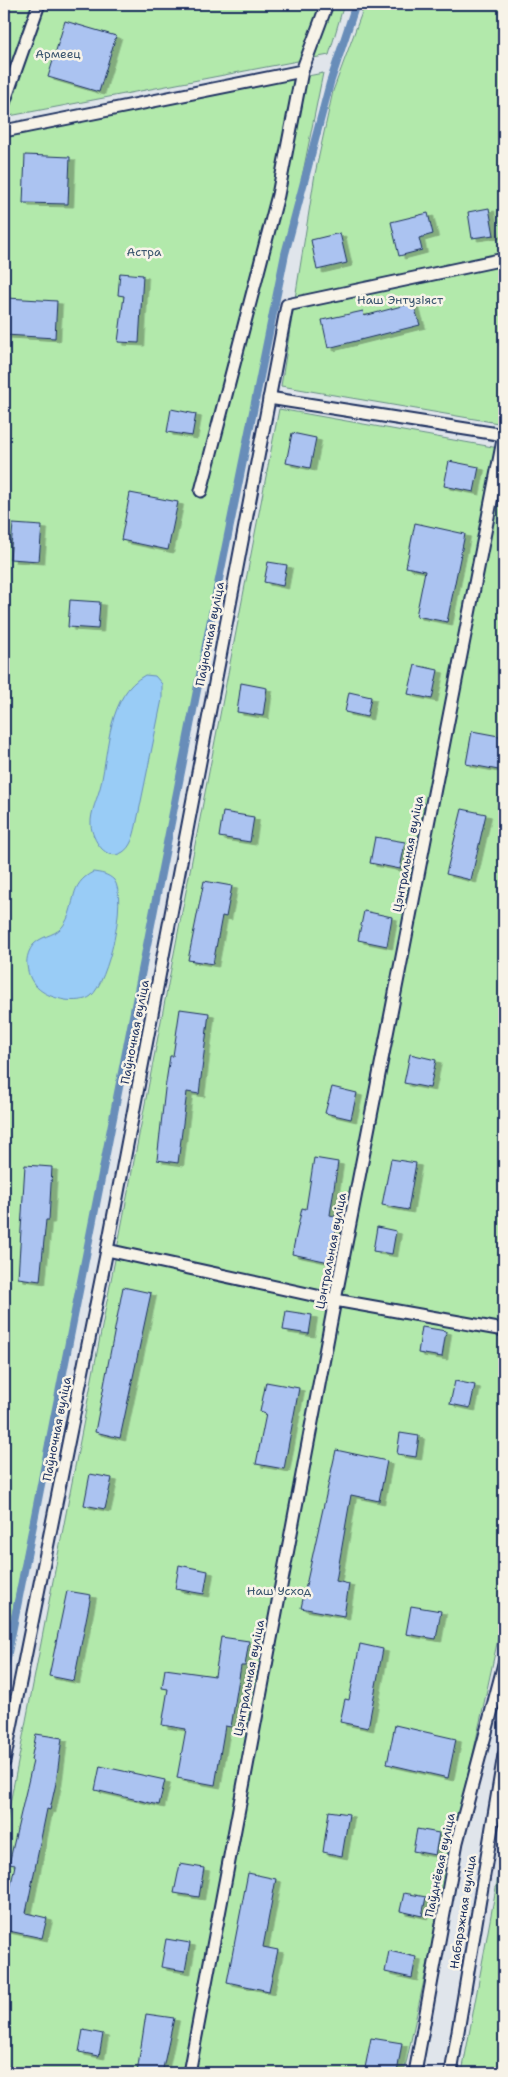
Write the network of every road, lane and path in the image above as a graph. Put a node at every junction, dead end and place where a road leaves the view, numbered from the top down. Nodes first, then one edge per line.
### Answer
1 (39, 4) edge
2 (327, 4) edge
3 (302, 71) junction
4 (4, 103) edge
5 (4, 131) edge
6 (504, 259) edge
7 (269, 398) junction
8 (504, 435) edge
9 (201, 491) dead end
10 (107, 1250) junction
11 (335, 1300) junction
12 (504, 1330) edge
13 (504, 1664) edge
14 (504, 1755) edge
15 (4, 1762) edge
16 (502, 1773) edge
17 (189, 2073) edge
18 (415, 2073) edge
19 (451, 2073) edge

1 - 4 lane
2 - 3 lane
3 - 5 lane
3 - 9 lane
6 - 7 lane, Паўночная вуліца
7 - 8 lane
7 - 10 lane, Паўночная вуліца
8 - 11 lane, Цэнтральная вуліца
10 - 11 lane
10 - 15 lane, Паўночная вуліца
11 - 12 lane
11 - 17 lane, Цэнтральная вуліца
13 - 18 lane, Паўднёвая вуліца
14 - 16 lane, Набярэжная вуліца
16 - 19 lane, Набярэжная вуліца

